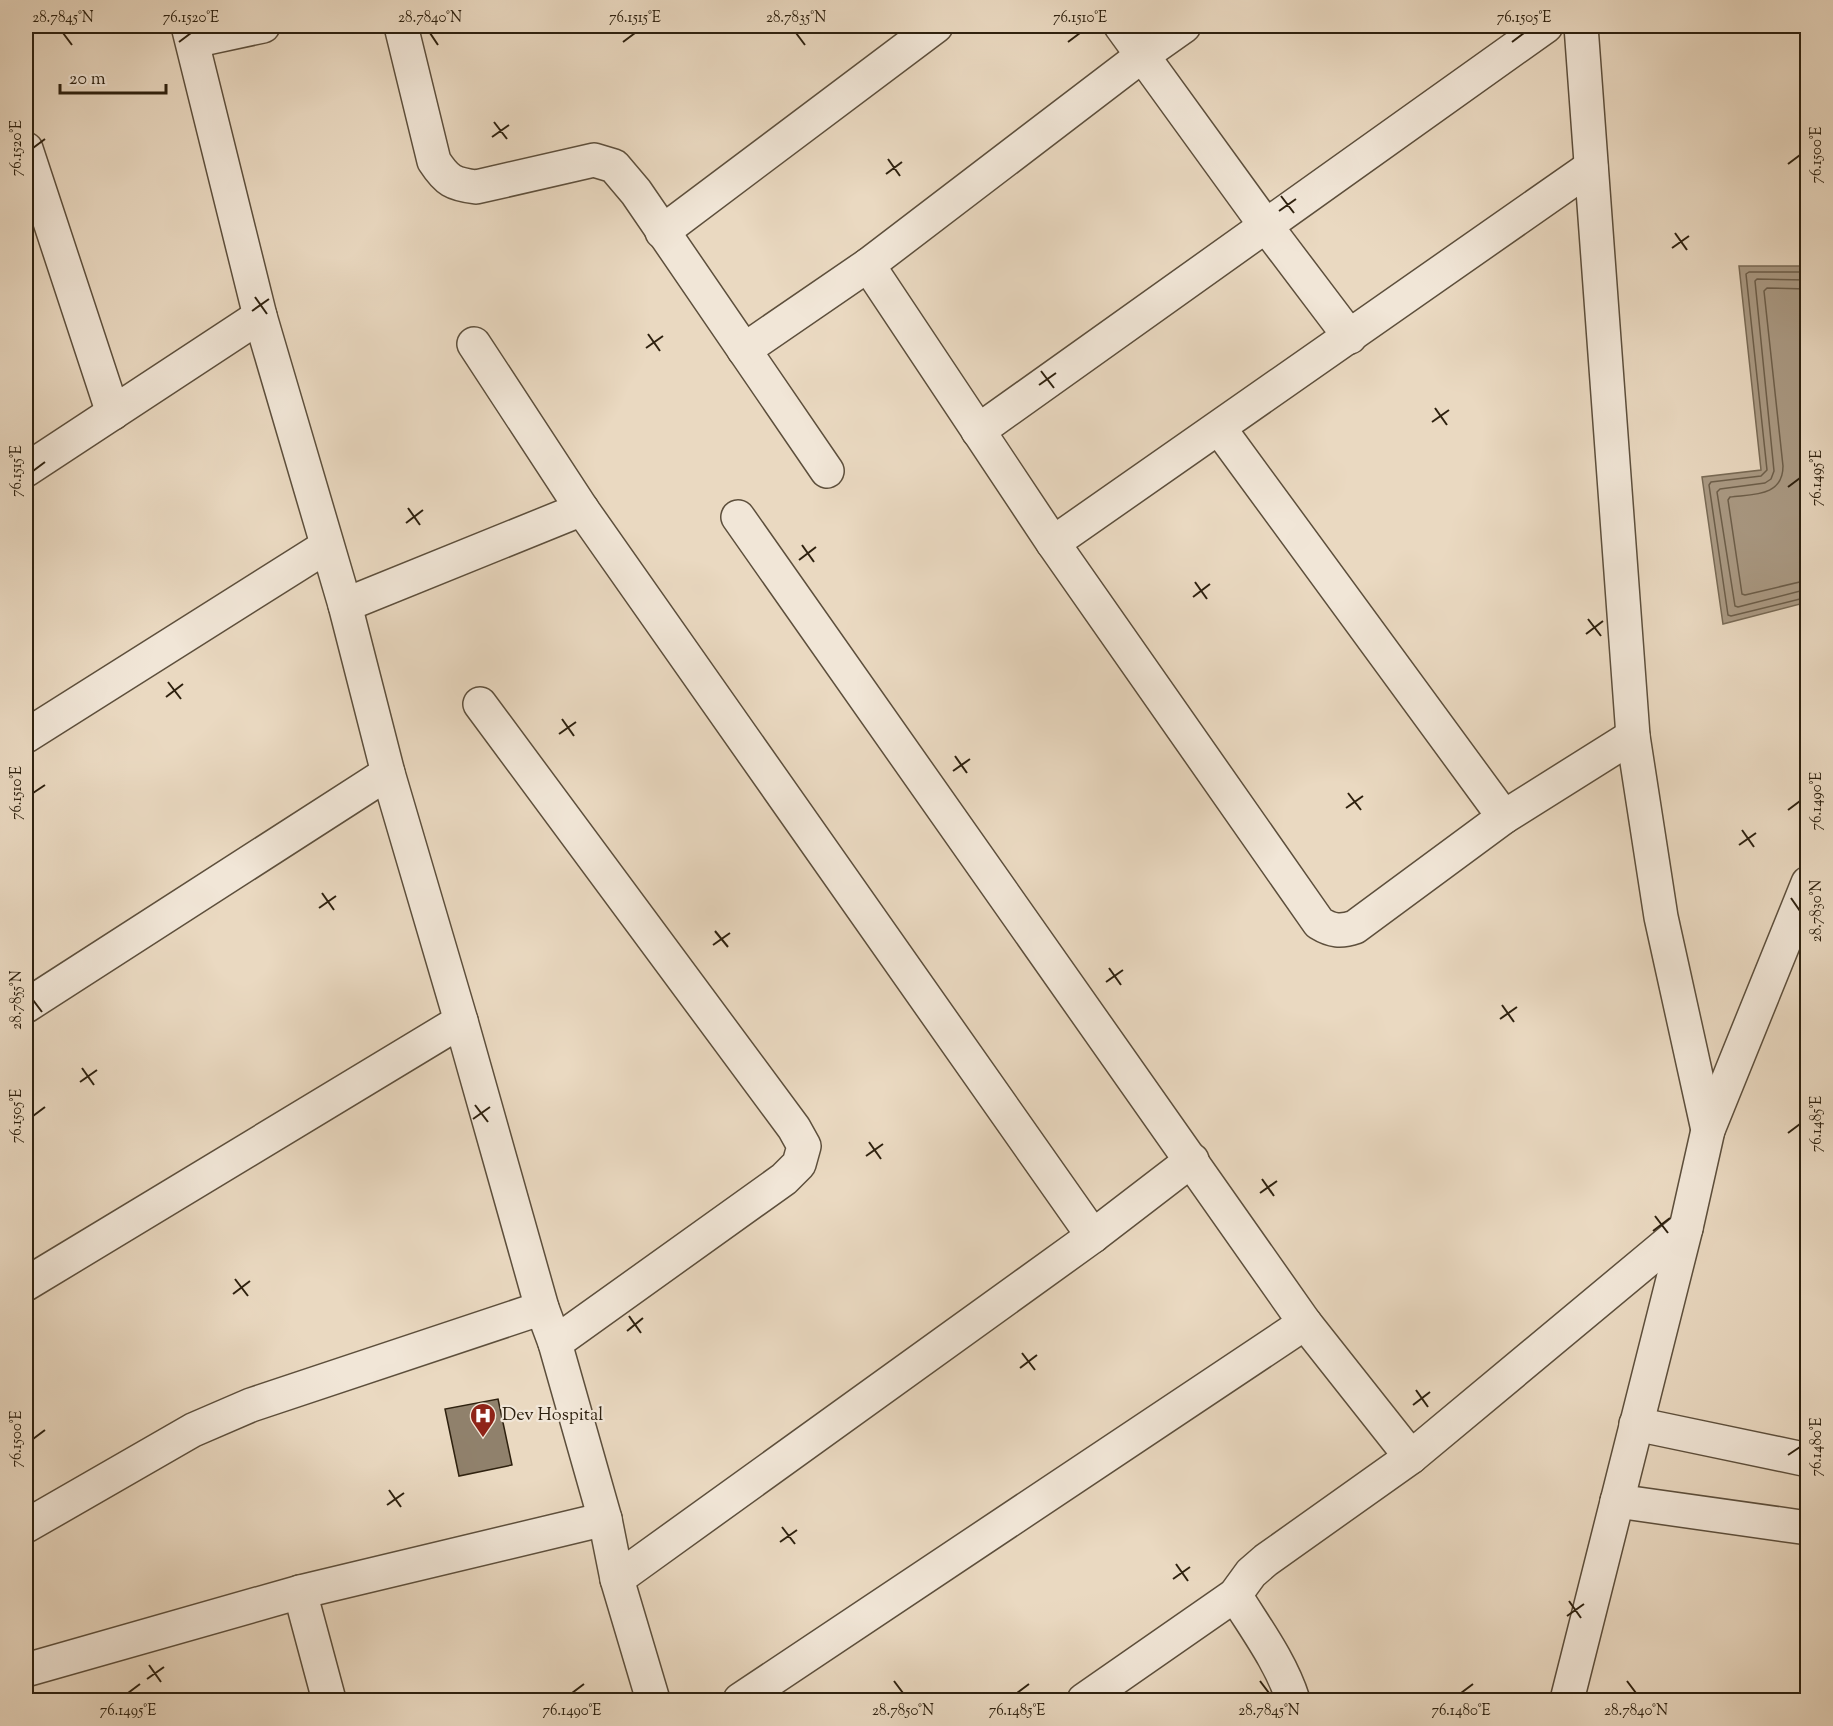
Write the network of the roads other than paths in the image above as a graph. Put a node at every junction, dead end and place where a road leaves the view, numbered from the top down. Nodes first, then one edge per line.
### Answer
1 (263, 26) edge
2 (401, 26) edge
3 (936, 26) edge
4 (1121, 26) edge
5 (1184, 26) edge
6 (1546, 26) edge
7 (1581, 26) edge
8 (190, 33) edge
9 (1143, 55) junction
10 (26, 149) edge
11 (1591, 167) junction
12 (1266, 226) junction
13 (662, 231) junction
14 (868, 266) junction
15 (260, 316) junction
16 (1350, 337) junction
17 (474, 344) dead end
18 (744, 350) junction
19 (113, 413) junction
20 (1219, 428) junction
21 (978, 431) junction
22 (26, 470) edge
23 (827, 471) dead end
24 (582, 508) junction
25 (738, 517) dead end
26 (1053, 543) junction
27 (327, 546) junction
28 (345, 605) junction
29 (480, 704) dead end
30 (26, 736) edge
31 (1633, 736) junction
32 (388, 773) junction
33 (1504, 817) junction
34 (1808, 883) edge
35 (26, 1006) edge
36 (461, 1021) junction
37 (1708, 1130) junction
38 (1192, 1160) junction
39 (1686, 1228) junction
40 (1093, 1236) junction
41 (26, 1284) edge
42 (542, 1308) junction
43 (1305, 1323) junction
44 (555, 1343) junction
45 (1636, 1424) junction
46 (1411, 1457) junction
47 (1808, 1460) edge
48 (1617, 1501) junction
49 (605, 1519) junction
50 (26, 1526) edge
51 (1808, 1528) edge
52 (617, 1579) junction
53 (300, 1592) junction
54 (1235, 1595) junction
55 (26, 1670) edge
56 (329, 1701) edge
57 (653, 1701) edge
58 (740, 1701) edge
59 (1084, 1701) edge
60 (1293, 1701) edge
61 (1567, 1701) edge

1 - 8 street
2 - 13 street
3 - 13 street
4 - 9 street
5 - 9 street
6 - 12 street
7 - 11 street
8 - 15 street
9 - 12 street
9 - 14 street
10 - 19 street
11 - 16 street
11 - 31 street
12 - 16 street
12 - 21 street
13 - 18 street
14 - 18 street
14 - 21 street
15 - 19 street
15 - 27 street
16 - 20 street
17 - 24 street
18 - 23 street
19 - 22 street
20 - 26 street
20 - 33 street
21 - 26 street
24 - 28 street
24 - 40 street
25 - 38 street
26 - 33 street
27 - 28 street
27 - 30 street
28 - 32 street
29 - 44 street
31 - 33 street
31 - 37 street
32 - 35 street
32 - 36 street
34 - 37 street
36 - 41 street
36 - 42 street
37 - 39 street
38 - 40 street
38 - 43 street
39 - 45 street
39 - 46 street
40 - 52 street
42 - 44 street
42 - 50 street
43 - 46 street
43 - 58 street
44 - 49 street
45 - 47 street
45 - 48 street
46 - 54 street
48 - 51 street
48 - 61 street
49 - 52 street
49 - 53 street
52 - 57 street
53 - 55 street
53 - 56 street
54 - 59 street
54 - 60 street

